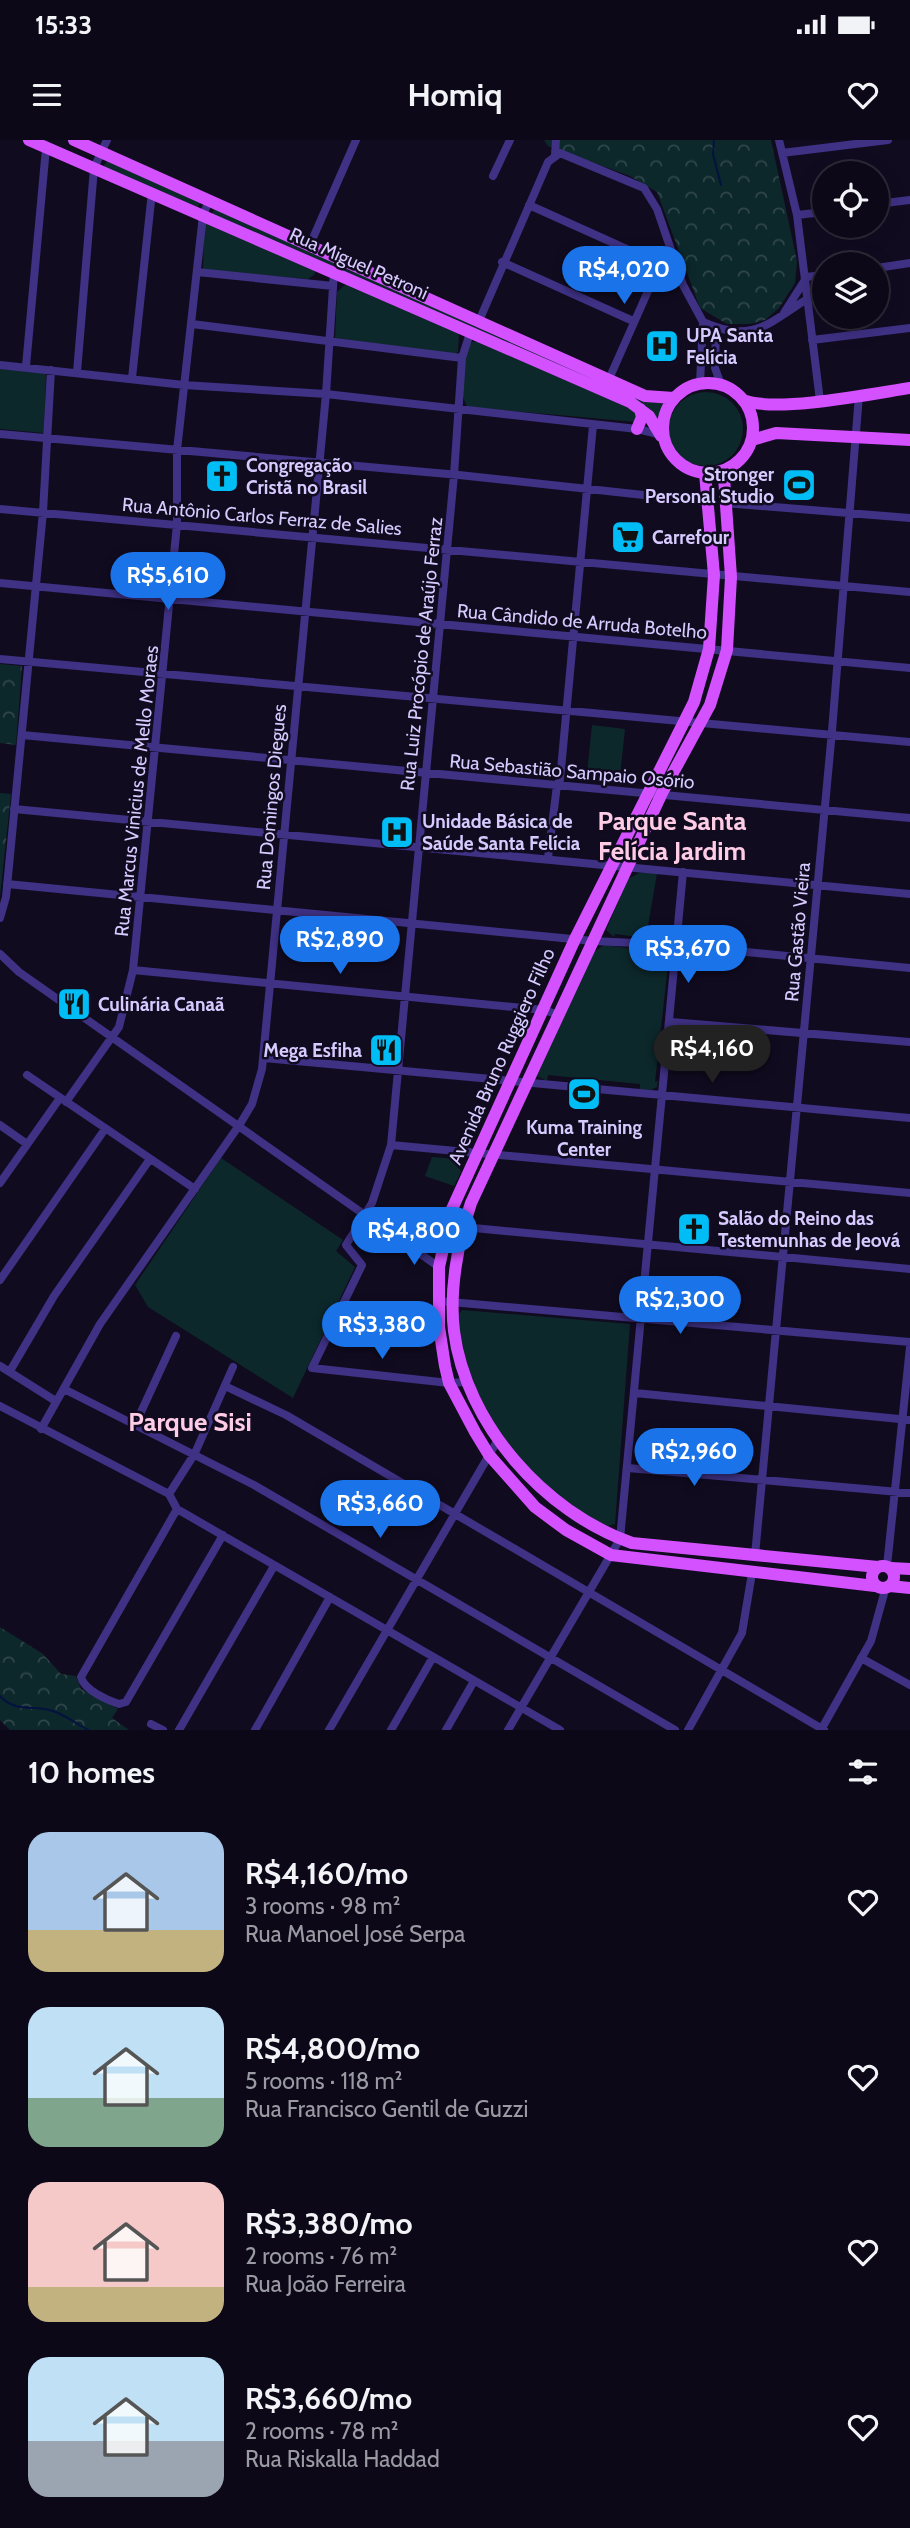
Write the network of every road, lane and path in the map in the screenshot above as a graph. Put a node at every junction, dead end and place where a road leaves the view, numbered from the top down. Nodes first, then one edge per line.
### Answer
1 (29, 140) edge
2 (74, 140) edge
3 (356, 140) edge
4 (510, 140) edge
5 (555, 140) edge
6 (779, 140) edge
7 (888, 140) edge
8 (104, 146) edge
9 (46, 148) junction
10 (782, 153) junction
11 (555, 155) junction
12 (94, 168) junction
13 (493, 176) dead end
14 (152, 192) junction
15 (910, 200) edge
16 (209, 201) junction
17 (889, 203) edge
18 (529, 205) junction
19 (812, 213) edge
20 (203, 215) junction
21 (797, 215) junction
22 (309, 247) junction
23 (670, 250) junction
24 (502, 262) junction
25 (910, 263) edge
26 (660, 264) junction
27 (889, 266) edge
28 (197, 272) junction
29 (334, 272) junction
30 (812, 278) edge
31 (805, 279) junction
32 (333, 286) junction
33 (807, 299) junction
34 (785, 314) junction
35 (479, 321) junction
36 (633, 321) junction
37 (810, 322) junction
38 (703, 323) junction
39 (192, 324) junction
40 (716, 328) junction
41 (910, 328) edge
42 (470, 333) junction
43 (812, 340) junction
44 (330, 341) junction
45 (461, 358) junction
46 (0, 365) edge
47 (26, 366) junction
48 (51, 370) junction
49 (77, 372) junction
50 (132, 379) junction
51 (609, 380) junction
52 (700, 383) junction
53 (184, 385) junction
54 (721, 385) junction
55 (910, 388) edge
56 (326, 394) junction
57 (859, 395) junction
58 (674, 398) junction
59 (746, 401) junction
60 (820, 401) junction
61 (640, 409) junction
62 (459, 410) junction
63 (593, 425) junction
64 (637, 429) junction
65 (0, 434) edge
66 (661, 436) junction
67 (48, 438) junction
68 (856, 438) junction
69 (752, 440) junction
70 (910, 440) edge
71 (177, 450) junction
72 (319, 463) junction
73 (732, 466) junction
74 (705, 473) junction
75 (454, 475) junction
76 (588, 488) junction
77 (708, 502) junction
78 (724, 503) junction
79 (0, 509) edge
80 (43, 512) junction
81 (850, 514) junction
82 (910, 518) edge
83 (177, 524) junction
84 (311, 538) junction
85 (446, 549) junction
86 (581, 562) junction
87 (714, 575) junction
88 (731, 577) junction
89 (0, 583) edge
90 (34, 586) junction
91 (844, 588) junction
92 (910, 592) edge
93 (171, 597) junction
94 (304, 611) junction
95 (439, 623) junction
96 (574, 636) junction
97 (709, 649) junction
98 (727, 650) junction
99 (0, 659) edge
100 (27, 661) junction
101 (838, 661) junction
102 (910, 668) edge
103 (163, 674) junction
104 (297, 686) junction
105 (432, 699) junction
106 (567, 711) junction
107 (700, 722) junction
108 (683, 723) junction
109 (22, 735) junction
110 (832, 736) junction
111 (910, 742) edge
112 (155, 748) junction
113 (290, 761) junction
114 (424, 774) junction
115 (557, 785) junction
116 (647, 793) junction
117 (662, 793) junction
118 (14, 809) junction
119 (823, 810) junction
120 (910, 818) edge
121 (150, 822) junction
122 (285, 836) junction
123 (418, 848) junction
124 (548, 858) junction
125 (613, 864) junction
126 (630, 867) junction
127 (683, 872) junction
128 (7, 884) junction
129 (817, 885) junction
130 (910, 894) edge
131 (142, 897) junction
132 (275, 909) junction
133 (0, 918) edge
134 (411, 922) junction
135 (575, 939) junction
136 (593, 941) junction
137 (676, 945) junction
138 (0, 954) edge
139 (811, 958) junction
140 (910, 968) edge
141 (133, 970) junction
142 (268, 985) junction
143 (405, 995) junction
144 (544, 1010) junction
145 (559, 1015) junction
146 (671, 1022) junction
147 (805, 1032) junction
148 (112, 1038) junction
149 (910, 1042) edge
150 (264, 1058) junction
151 (397, 1071) junction
152 (27, 1075) dead end
153 (512, 1081) junction
154 (527, 1083) junction
155 (663, 1095) junction
156 (63, 1100) junction
157 (797, 1108) junction
158 (910, 1118) edge
159 (240, 1124) junction
160 (0, 1125) edge
161 (105, 1129) junction
162 (27, 1144) junction
163 (391, 1144) junction
164 (485, 1155) junction
165 (150, 1159) junction
166 (655, 1170) junction
167 (790, 1181) junction
168 (0, 1183) edge
169 (195, 1189) junction
170 (910, 1193) edge
171 (364, 1214) junction
172 (463, 1227) junction
173 (648, 1244) junction
174 (784, 1256) junction
175 (439, 1266) junction
176 (910, 1269) edge
177 (0, 1280) edge
178 (439, 1301) junction
179 (453, 1302) junction
180 (640, 1318) junction
181 (777, 1330) junction
182 (176, 1336) dead end
183 (910, 1345) edge
184 (0, 1366) edge
185 (233, 1367) dead end
186 (10, 1371) junction
187 (466, 1382) junction
188 (449, 1383) junction
189 (225, 1386) junction
190 (65, 1389) junction
191 (635, 1393) junction
192 (54, 1399) junction
193 (770, 1405) junction
194 (0, 1406) edge
195 (906, 1419) edge
196 (135, 1425) junction
197 (41, 1429) junction
198 (499, 1438) junction
199 (195, 1453) junction
200 (489, 1455) junction
201 (628, 1468) junction
202 (763, 1479) junction
203 (897, 1492) junction
204 (910, 1493) edge
205 (169, 1494) junction
206 (177, 1509) junction
207 (455, 1514) junction
208 (223, 1535) junction
209 (620, 1539) junction
210 (611, 1555) junction
211 (755, 1555) junction
212 (274, 1566) junction
213 (885, 1567) junction
214 (910, 1569) edge
215 (752, 1573) junction
216 (418, 1578) junction
217 (882, 1587) junction
218 (910, 1588) edge
219 (589, 1593) junction
220 (330, 1597) junction
221 (388, 1629) junction
222 (433, 1657) junction
223 (552, 1657) junction
224 (861, 1658) junction
225 (721, 1672) junction
226 (474, 1681) junction
227 (910, 1685) edge
228 (521, 1707) junction
229 (151, 1724) dead end
230 (163, 1730) edge
231 (178, 1730) edge
232 (255, 1730) edge
233 (329, 1730) edge
234 (391, 1730) edge
235 (446, 1730) edge
236 (508, 1730) edge
237 (560, 1730) edge
238 (675, 1730) edge
239 (688, 1730) edge
240 (823, 1730) edge

1 - 9 main road, Rua Miguel Petroni
2 - 8 main road, Rua Miguel Petroni
3 - 22 street
4 - 13 street
5 - 11 street
6 - 10 street
7 - 10 street
8 - 12 street
8 - 16 main road, Rua Miguel Petroni
9 - 12 main road, Rua Miguel Petroni
9 - 47 street
10 - 21 street
11 - 18 street
11 - 23 street
12 - 14 main road, Rua Miguel Petroni
12 - 49 street
14 - 20 main road, Rua Miguel Petroni
14 - 50 street
15 - 17 street
16 - 20 street, Rua Marcus Vinicius de Mello Moraes
16 - 22 main road, Rua Miguel Petroni
18 - 24 street
18 - 26 street
19 - 21 street
20 - 28 street, Rua Marcus Vinicius de Mello Moraes
20 - 29 main road, Rua Miguel Petroni
21 - 31 street
22 - 35 main road, Rua Miguel Petroni
23 - 26 street
23 - 38 street
24 - 35 street
24 - 36 street
25 - 27 street
26 - 36 street
28 - 32 street
28 - 39 street, Rua Marcus Vinicius de Mello Moraes
29 - 32 street, Rua Domingos Diegues
29 - 42 main road, Rua Miguel Petroni
30 - 31 street
31 - 33 street
31 - 34 street
32 - 44 street, Rua Domingos Diegues
33 - 34 street
33 - 37 street
34 - 37 street
34 - 40 street
35 - 51 main road, Rua Miguel Petroni
36 - 51 street
37 - 43 street
38 - 40 street
38 - 52 street
39 - 44 street
39 - 53 street, Rua Marcus Vinicius de Mello Moraes
40 - 54 street
41 - 43 street
42 - 45 street, Rua Luiz Procópio de Araújo Ferraz
42 - 61 main road, Rua Miguel Petroni
43 - 60 street
44 - 45 street
44 - 56 street, Rua Domingos Diegues
45 - 62 street, Rua Luiz Procópio de Araújo Ferraz
46 - 47 street
47 - 48 street
48 - 49 street
48 - 67 street
49 - 50 street
50 - 53 street
51 - 58 main road, Rua Miguel Petroni
52 - 54 main road
52 - 58 main road
53 - 56 street
53 - 71 street, Rua Marcus Vinicius de Mello Moraes
54 - 59 main road
55 - 57 main road
56 - 62 street
56 - 72 street, Rua Domingos Diegues
57 - 60 main road
57 - 68 street, Rua Gastão Vieira
58 - 66 main road
59 - 60 main road
59 - 69 main road
61 - 64 main road
61 - 66 main road, Rua Miguel Petroni
62 - 63 street
62 - 75 street, Rua Luiz Procópio de Araújo Ferraz
63 - 64 street
63 - 76 street
64 - 66 street
65 - 67 street
66 - 74 main road
67 - 71 street
67 - 80 street
68 - 69 main road
68 - 70 main road
68 - 81 street, Rua Gastão Vieira
69 - 73 main road
71 - 72 street
71 - 83 street, Rua Marcus Vinicius de Mello Moraes
72 - 75 street
72 - 84 street, Rua Domingos Diegues
73 - 74 main road
73 - 78 main road, Avenida Bruno Ruggiero Filho
74 - 77 main road, Avenida Bruno Ruggiero Filho
75 - 76 street
75 - 85 street, Rua Luiz Procópio de Araújo Ferraz
76 - 77 street
76 - 86 street
77 - 87 main road, Avenida Bruno Ruggiero Filho
78 - 81 street
78 - 88 main road, Avenida Bruno Ruggiero Filho
79 - 80 street, Rua Antônio Carlos Ferraz de Salies
80 - 83 street, Rua Antônio Carlos Ferraz de Salies
80 - 90 street
81 - 82 street
81 - 91 street, Rua Gastão Vieira
83 - 84 street, Rua Antônio Carlos Ferraz de Salies
83 - 93 street, Rua Marcus Vinicius de Mello Moraes
84 - 85 street, Rua Antônio Carlos Ferraz de Salies
84 - 94 street, Rua Domingos Diegues
85 - 86 street, Rua Antônio Carlos Ferraz de Salies
85 - 95 street, Rua Luiz Procópio de Araújo Ferraz
86 - 87 street, Rua Antônio Carlos Ferraz de Salies
86 - 96 street
87 - 88 street, Rua Antônio Carlos Ferraz de Salies
87 - 97 main road, Avenida Bruno Ruggiero Filho
88 - 91 street, Rua Antônio Carlos Ferraz de Salies
88 - 98 main road, Avenida Bruno Ruggiero Filho
89 - 90 street, Rua Cândido de Arruda Botelho
90 - 93 street, Rua Cândido de Arruda Botelho
90 - 100 street
91 - 92 street, Rua Antônio Carlos Ferraz de Salies
91 - 101 street, Rua Gastão Vieira
93 - 94 street, Rua Cândido de Arruda Botelho
93 - 103 street, Rua Marcus Vinicius de Mello Moraes
94 - 95 street, Rua Cândido de Arruda Botelho
94 - 104 street, Rua Domingos Diegues
95 - 96 street, Rua Cândido de Arruda Botelho
95 - 105 street, Rua Luiz Procópio de Araújo Ferraz
96 - 97 street, Rua Cândido de Arruda Botelho
96 - 106 street
97 - 98 street, Rua Cândido de Arruda Botelho
97 - 108 main road, Avenida Bruno Ruggiero Filho
98 - 101 street, Rua Cândido de Arruda Botelho
98 - 107 main road, Avenida Bruno Ruggiero Filho
99 - 100 street
100 - 103 street
100 - 109 street
101 - 102 street, Rua Cândido de Arruda Botelho
101 - 110 street, Rua Gastão Vieira
103 - 104 street
103 - 112 street, Rua Marcus Vinicius de Mello Moraes
104 - 105 street
104 - 113 street, Rua Domingos Diegues
105 - 106 street
105 - 114 street, Rua Luiz Procópio de Araújo Ferraz
106 - 108 street
106 - 115 street
107 - 108 street
107 - 110 street
107 - 117 main road, Avenida Bruno Ruggiero Filho
108 - 116 main road, Avenida Bruno Ruggiero Filho
109 - 112 street, Rua Sebastião Sampaio Osório
109 - 118 street
110 - 111 street
110 - 119 street, Rua Gastão Vieira
112 - 113 street, Rua Sebastião Sampaio Osório
112 - 121 street, Rua Marcus Vinicius de Mello Moraes
113 - 114 street, Rua Sebastião Sampaio Osório
113 - 122 street, Rua Domingos Diegues
114 - 115 street, Rua Sebastião Sampaio Osório
114 - 123 street, Rua Luiz Procópio de Araújo Ferraz
115 - 116 street, Rua Sebastião Sampaio Osório
115 - 124 street
116 - 117 street, Rua Sebastião Sampaio Osório
116 - 125 main road, Avenida Bruno Ruggiero Filho
117 - 119 street, Rua Sebastião Sampaio Osório
117 - 126 main road, Avenida Bruno Ruggiero Filho
118 - 121 street
118 - 128 street
119 - 120 street, Rua Sebastião Sampaio Osório
119 - 129 street, Rua Gastão Vieira
121 - 122 street
121 - 131 street, Rua Marcus Vinicius de Mello Moraes
122 - 123 street
122 - 132 street, Rua Domingos Diegues
123 - 124 street
123 - 134 street, Rua Luiz Procópio de Araújo Ferraz
124 - 125 street
125 - 126 street
125 - 135 main road, Avenida Bruno Ruggiero Filho
126 - 127 street
126 - 136 main road, Avenida Bruno Ruggiero Filho
127 - 129 street
127 - 137 street
128 - 131 street
128 - 133 street
129 - 130 street
129 - 139 street, Rua Gastão Vieira
131 - 132 street
131 - 141 street, Rua Marcus Vinicius de Mello Moraes
132 - 134 street
132 - 142 street, Rua Domingos Diegues
134 - 135 street
134 - 143 street, Rua Luiz Procópio de Araújo Ferraz
135 - 136 street
135 - 144 main road, Avenida Bruno Ruggiero Filho
136 - 137 street
136 - 145 main road, Avenida Bruno Ruggiero Filho
137 - 139 street
137 - 146 street
138 - 148 street
139 - 140 street
139 - 147 street, Rua Gastão Vieira
141 - 142 street
141 - 148 street, Rua Marcus Vinicius de Mello Moraes
142 - 143 street
142 - 150 street, Rua Domingos Diegues
143 - 144 street
143 - 151 street, Rua Luiz Procópio de Araújo Ferraz
144 - 145 street
144 - 153 main road, Avenida Bruno Ruggiero Filho
145 - 154 main road, Avenida Bruno Ruggiero Filho
146 - 147 street
146 - 155 street
147 - 149 street
147 - 157 street, Rua Gastão Vieira
148 - 156 street, Rua Marcus Vinicius de Mello Moraes
148 - 159 street
150 - 151 street
150 - 159 street, Rua Domingos Diegues
151 - 153 street
151 - 163 street, Rua Luiz Procópio de Araújo Ferraz
152 - 156 street
153 - 154 street
153 - 164 main road, Avenida Bruno Ruggiero Filho
154 - 155 street
154 - 164 main road, Avenida Bruno Ruggiero Filho
155 - 157 street
155 - 166 street
156 - 161 street
156 - 162 street, Rua Marcus Vinicius de Mello Moraes
157 - 158 street
157 - 167 street, Rua Gastão Vieira
159 - 169 street, Rua Domingos Diegues
159 - 171 street
160 - 162 street
161 - 165 street
161 - 177 street
162 - 168 street, Rua Marcus Vinicius de Mello Moraes
163 - 164 street
163 - 171 street, Rua Luiz Procópio de Araújo Ferraz
164 - 166 street
164 - 172 main road, Avenida Bruno Ruggiero Filho
164 - 175 main road, Avenida Bruno Ruggiero Filho
165 - 169 street
165 - 186 street
166 - 167 street
166 - 173 street
167 - 170 street
167 - 174 street, Rua Gastão Vieira
169 - 190 street, Rua Domingos Diegues
171 - 175 street
171 - 188 street, Rua Luiz Procópio de Araújo Ferraz
172 - 173 street
172 - 179 main road, Avenida Bruno Ruggiero Filho
173 - 174 street
173 - 180 street
174 - 176 street
174 - 181 street, Rua Gastão Vieira
175 - 178 main road, Avenida Bruno Ruggiero Filho
178 - 179 street
178 - 188 main road, Avenida Bruno Ruggiero Filho
179 - 180 street
179 - 187 main road, Avenida Bruno Ruggiero Filho
180 - 181 street
180 - 191 street
181 - 183 street
181 - 193 street, Rua Gastão Vieira
182 - 196 street
183 - 195 street
184 - 186 street
185 - 189 street
186 - 192 street
187 - 188 street
187 - 198 main road, Avenida Bruno Ruggiero Filho
188 - 200 main road, Avenida Bruno Ruggiero Filho
189 - 199 street
189 - 207 street
190 - 192 street, Rua Domingos Diegues
190 - 196 street
191 - 193 street
191 - 201 street
192 - 197 street, Rua Domingos Diegues
193 - 195 street
193 - 202 street, Rua Gastão Vieira
194 - 197 street
195 - 203 street
196 - 199 street
197 - 205 street
198 - 200 street
198 - 209 main road, Avenida Bruno Ruggiero Filho
199 - 205 street
199 - 216 street
200 - 207 street
200 - 210 main road, Avenida Bruno Ruggiero Filho
201 - 202 street
201 - 209 street
202 - 203 street
202 - 211 street, Rua Gastão Vieira
203 - 204 street
203 - 213 street
205 - 206 street
206 - 208 street
206 - 208 street
207 - 216 street
207 - 219 street
208 - 212 street
209 - 210 street
209 - 211 main road, Avenida Bruno Ruggiero Filho
210 - 215 main road, Avenida Bruno Ruggiero Filho
210 - 219 street
211 - 213 main road, Avenida Bruno Ruggiero Filho
212 - 220 street
212 - 231 street
213 - 214 main road, Avenida Bruno Ruggiero Filho
213 - 217 main road
213 - 217 main road
215 - 217 main road, Avenida Bruno Ruggiero Filho
215 - 225 street
216 - 221 street
216 - 223 street
217 - 218 main road, Avenida Bruno Ruggiero Filho
217 - 224 street
219 - 223 street
219 - 225 street
220 - 221 street
220 - 232 street
221 - 222 street
221 - 233 street
222 - 226 street
222 - 234 street
223 - 228 street
223 - 238 street
224 - 227 street
224 - 240 street
225 - 239 street
225 - 240 street
226 - 228 street
226 - 235 street
228 - 236 street
228 - 237 street
229 - 230 street

